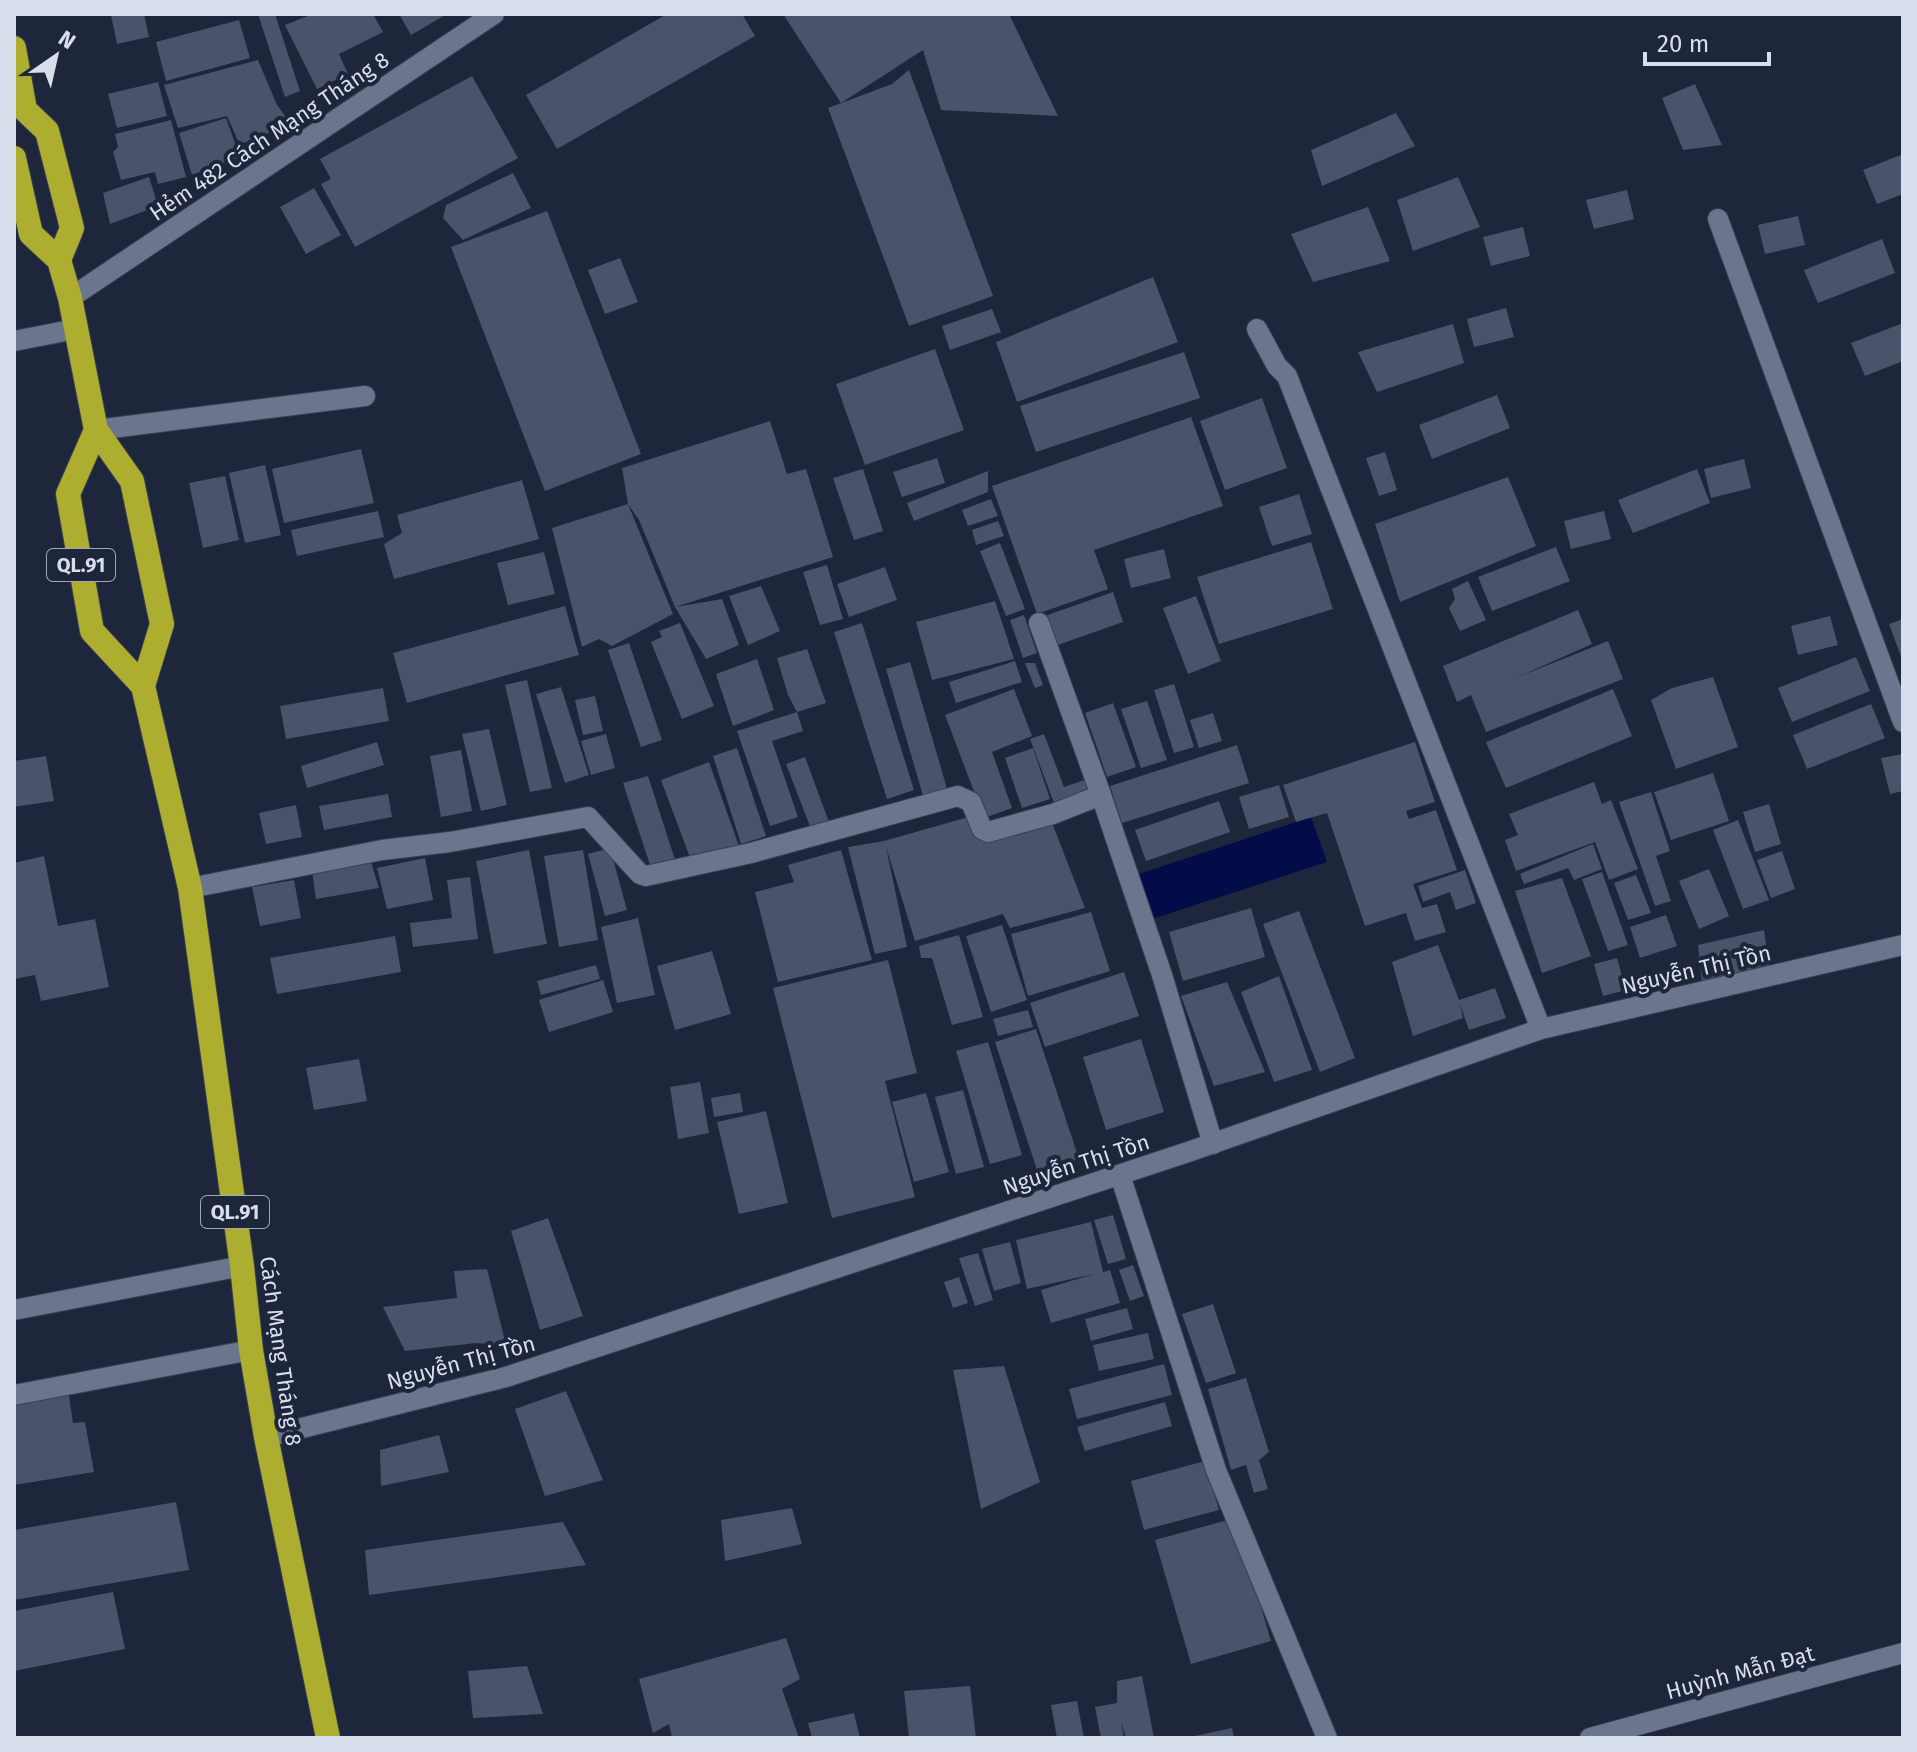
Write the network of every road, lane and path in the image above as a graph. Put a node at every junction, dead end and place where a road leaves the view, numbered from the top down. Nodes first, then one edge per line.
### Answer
1 (494, 14) edge
2 (14, 48) edge
3 (19, 119) edge
4 (14, 158) edge
5 (1718, 219) dead end
6 (59, 260) junction
7 (70, 298) junction
8 (76, 329) junction
9 (1257, 329) dead end
10 (14, 341) edge
11 (365, 396) dead end
12 (96, 430) junction
13 (1039, 623) dead end
14 (143, 686) junction
15 (1903, 722) edge
16 (1101, 795) junction
17 (190, 888) junction
18 (1903, 945) edge
19 (1541, 1029) junction
20 (1213, 1144) junction
21 (1120, 1175) junction
22 (242, 1266) junction
23 (14, 1310) edge
24 (251, 1350) junction
25 (14, 1395) edge
26 (266, 1437) junction
27 (1903, 1653) edge
28 (328, 1738) edge
29 (1327, 1738) edge
30 (1590, 1738) edge

1 - 7 street, Hẻm 482 Cách Mạng Tháng 8
2 - 3 highway
3 - 6 highway
4 - 6 highway, QL.91
5 - 15 street
6 - 7 highway, QL.91
7 - 8 highway, QL.91
8 - 10 street
8 - 12 highway, QL.91
9 - 19 street
11 - 12 street
12 - 14 highway, QL.91
12 - 14 highway, Cách Mạng Tháng 8 / QL.91
13 - 16 street
14 - 17 highway, Cách Mạng Tháng 8 / QL.91
16 - 17 street
16 - 20 street
17 - 22 highway, Cách Mạng Tháng 8 / QL.91
18 - 19 street, Nguyễn Thị Tồn
19 - 20 street, Nguyễn Thị Tồn
20 - 21 street, Nguyễn Thị Tồn
21 - 26 street, Nguyễn Thị Tồn
21 - 29 street
22 - 23 street
22 - 24 highway, Cách Mạng Tháng 8 / QL.91
24 - 25 street
24 - 26 highway, Cách Mạng Tháng 8 / QL.91
26 - 28 highway, Cách Mạng Tháng 8 / QL.91
27 - 30 street, Huỳnh Mẫn Đạt

